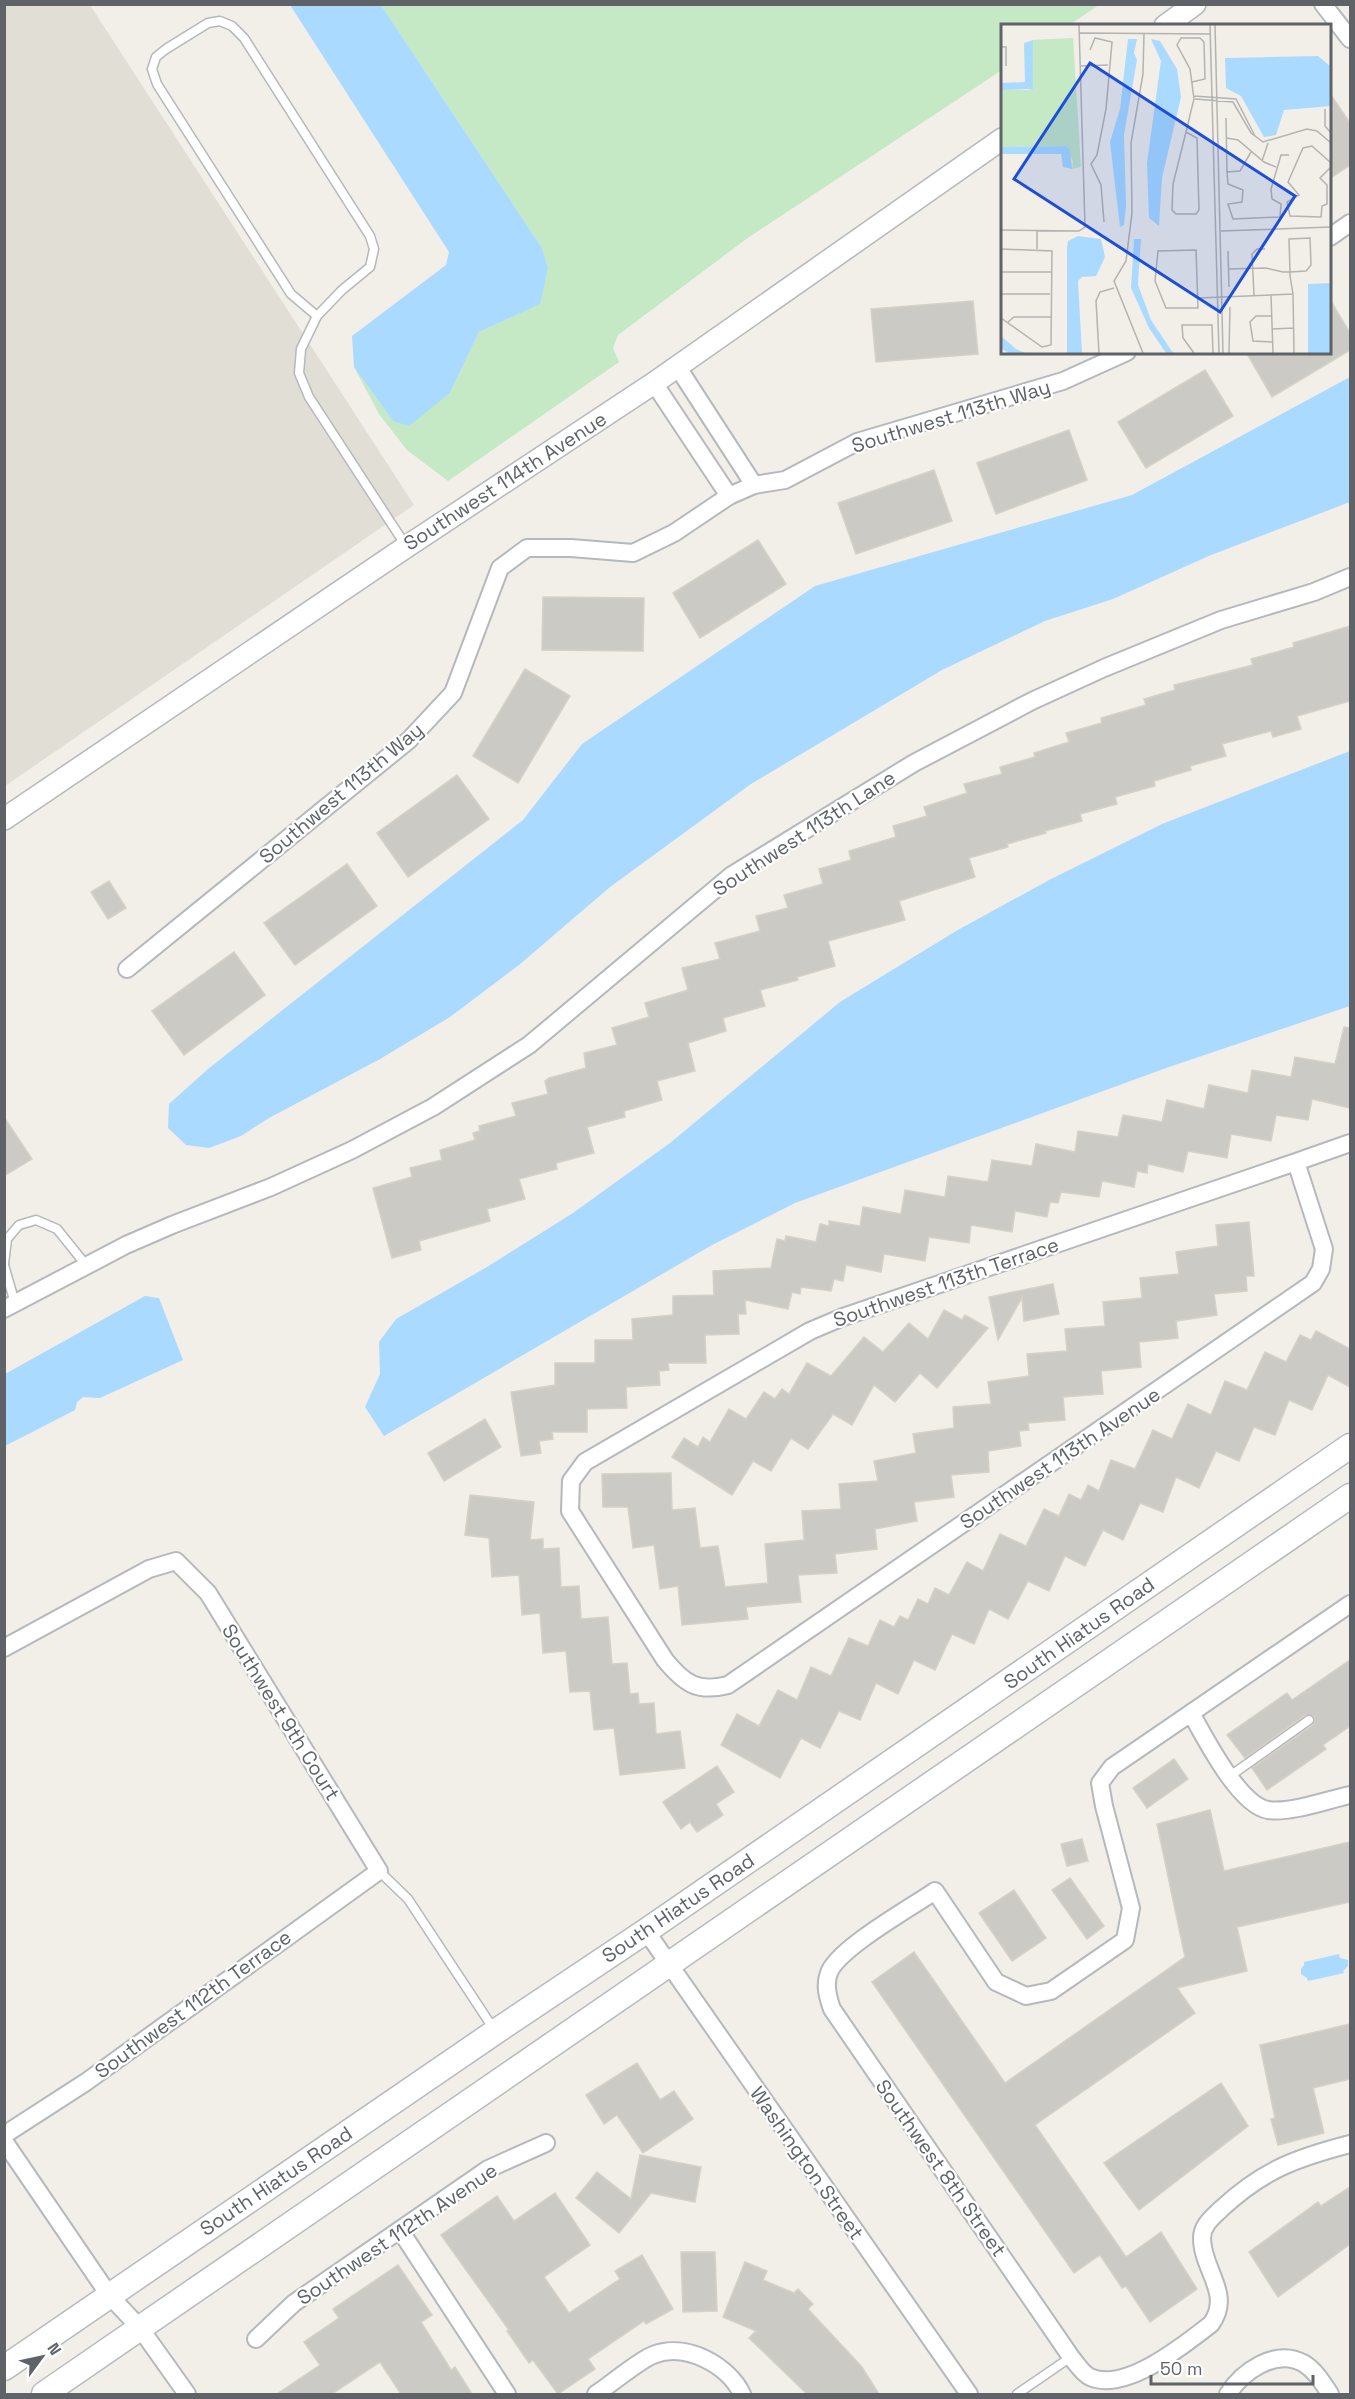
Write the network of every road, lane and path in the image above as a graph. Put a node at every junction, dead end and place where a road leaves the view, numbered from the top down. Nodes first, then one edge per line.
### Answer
1 (1195, 4) edge
2 (1323, 4) edge
3 (1168, 24) edge
4 (1350, 39) edge
5 (1001, 140) edge
6 (1350, 223) edge
7 (1331, 236) edge
8 (317, 316) junction
9 (1123, 354) edge
10 (678, 366) junction
11 (654, 383) junction
12 (754, 485) junction
13 (729, 496) junction
14 (406, 547) junction
15 (1350, 577) edge
16 (4, 819) edge
17 (127, 969) dead end
18 (1350, 1143) edge
19 (1296, 1162) junction
20 (4, 1265) edge
21 (86, 1265) junction
22 (10, 1306) edge
23 (1350, 1446) edge
24 (1350, 1496) edge
25 (1350, 1604) edge
26 (4, 1648) edge
27 (694, 1686) joint
28 (1191, 1713) junction
29 (1310, 1720) dead end
30 (1230, 1776) junction
31 (1350, 1795) edge
32 (379, 1870) junction
33 (646, 1931) junction
34 (668, 1964) junction
35 (495, 2032) junction
36 (4, 2135) edge
37 (4, 2141) edge
38 (546, 2143) dead end
39 (1350, 2144) edge
40 (400, 2229) junction
41 (109, 2295) junction
42 (140, 2328) junction
43 (256, 2339) dead end
44 (1071, 2357) junction
45 (4, 2368) edge
46 (44, 2394) edge
47 (187, 2394) edge
48 (507, 2394) edge
49 (596, 2394) edge
50 (742, 2394) edge
51 (969, 2394) edge
52 (1017, 2394) edge
53 (1228, 2394) edge
54 (1330, 2394) edge

1 - 3 street
2 - 4 street
5 - 10 street, Southwest 114th Avenue
6 - 7 street
8 - 8 lane
8 - 14 lane
9 - 12 street, Southwest 113th Way
10 - 11 street, Southwest 114th Avenue
10 - 12 street
11 - 13 street
11 - 14 street, Southwest 114th Avenue
12 - 13 street, Southwest 113th Way
13 - 17 street, Southwest 113th Way
14 - 16 street, Southwest 114th Avenue
15 - 21 street, Southwest 113th Lane
18 - 19 street, Southwest 113th Terrace
19 - 27 street, Southwest 113th Avenue
19 - 27 street, Southwest 113th Terrace
20 - 21 lane
20 - 22 lane
21 - 22 street
23 - 33 main road, South Hiatus Road
24 - 34 main road, South Hiatus Road
25 - 28 street
26 - 32 street, Southwest 9th Court
28 - 30 street
28 - 44 street, Southwest 8th Street
29 - 30 lane
30 - 31 street
32 - 35 lane
32 - 36 street, Southwest 112th Terrace
33 - 34 street, Washington Street
33 - 35 main road, South Hiatus Road
34 - 42 main road, South Hiatus Road
34 - 51 street, Washington Street
35 - 41 main road, South Hiatus Road
37 - 41 street
38 - 40 street, Southwest 112th Avenue
39 - 44 street, Southwest 8th Street
40 - 43 street, Southwest 112th Avenue
40 - 48 street
41 - 42 street
41 - 45 main road, South Hiatus Road
42 - 46 main road, South Hiatus Road
42 - 47 street
44 - 52 lane
49 - 50 street
53 - 54 street

